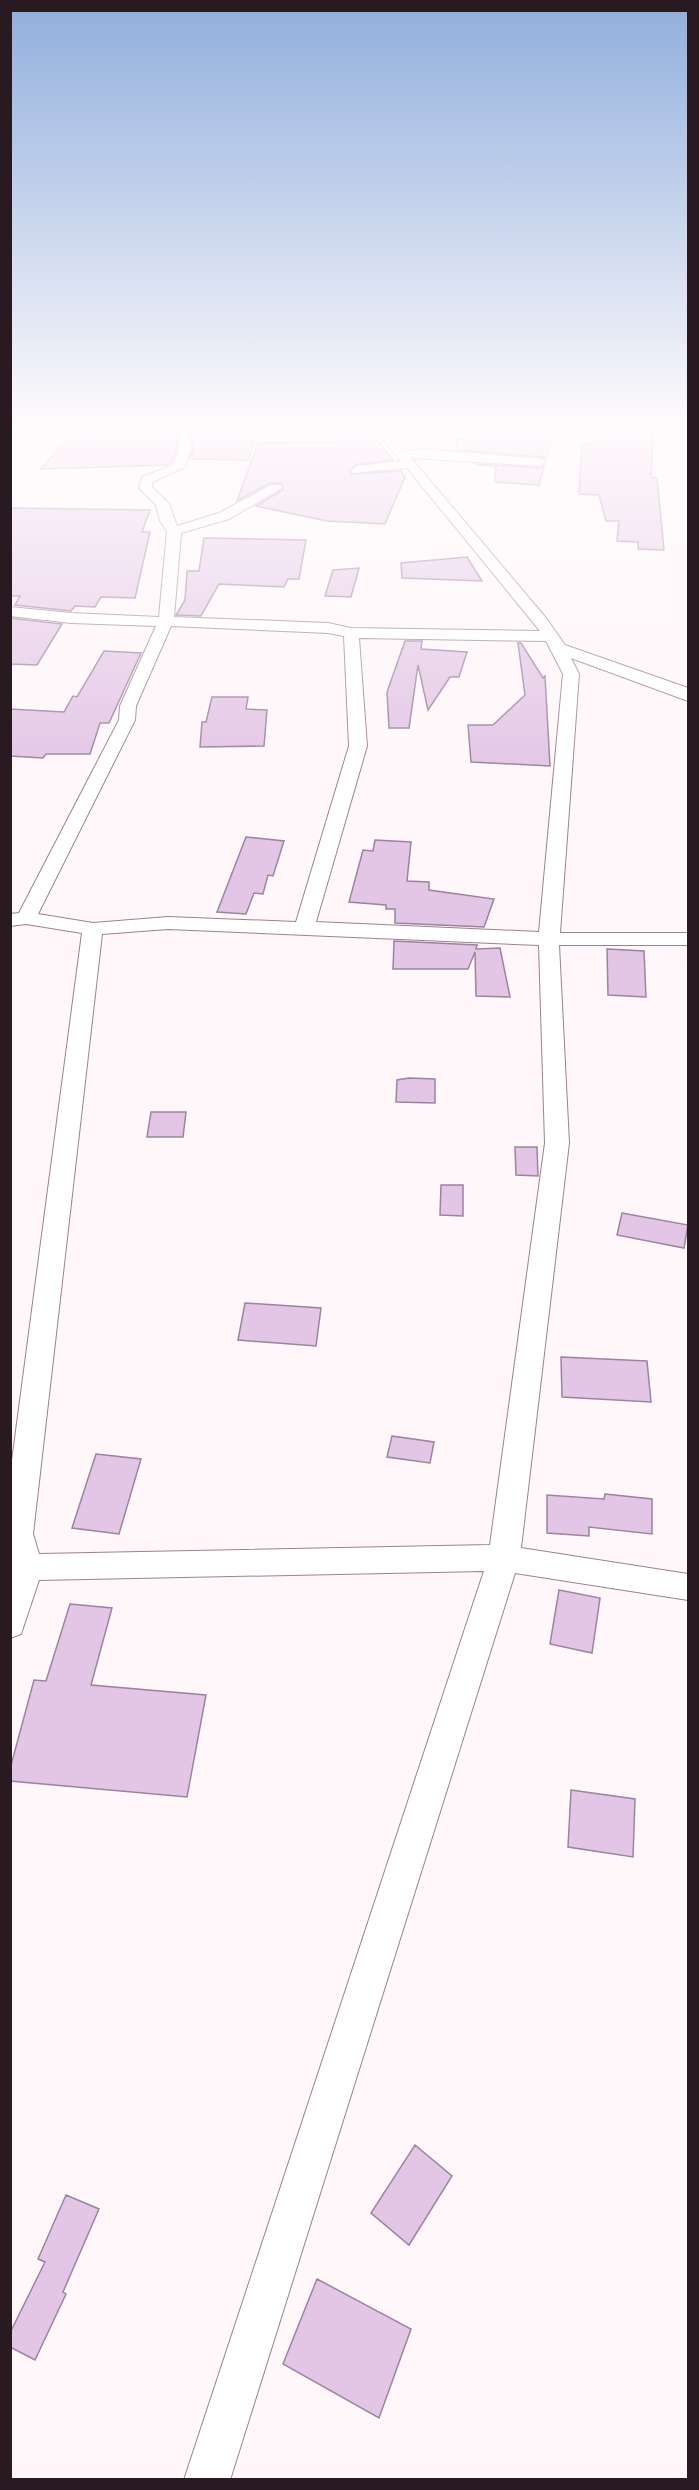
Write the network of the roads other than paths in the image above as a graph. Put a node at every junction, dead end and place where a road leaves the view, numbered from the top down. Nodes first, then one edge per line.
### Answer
1 (173, 542) edge
2 (475, 542) edge
3 (10, 612) edge
4 (166, 620) junction
5 (351, 633) junction
6 (554, 642) junction
7 (688, 696) edge
8 (18, 919) edge
9 (304, 928) junction
10 (93, 929) junction
11 (549, 939) junction
12 (688, 939) edge
13 (504, 1558) junction
14 (27, 1567) junction
15 (688, 1587) edge
16 (10, 1624) edge
17 (207, 2480) edge

1 - 4 street
2 - 6 street
3 - 4 street
4 - 5 street
4 - 8 street
5 - 6 street
5 - 9 street
6 - 7 street
6 - 11 street
8 - 10 street
9 - 10 street
9 - 11 street
10 - 14 street
11 - 12 street
11 - 13 street
13 - 14 street
13 - 15 street
13 - 17 street
14 - 16 street

